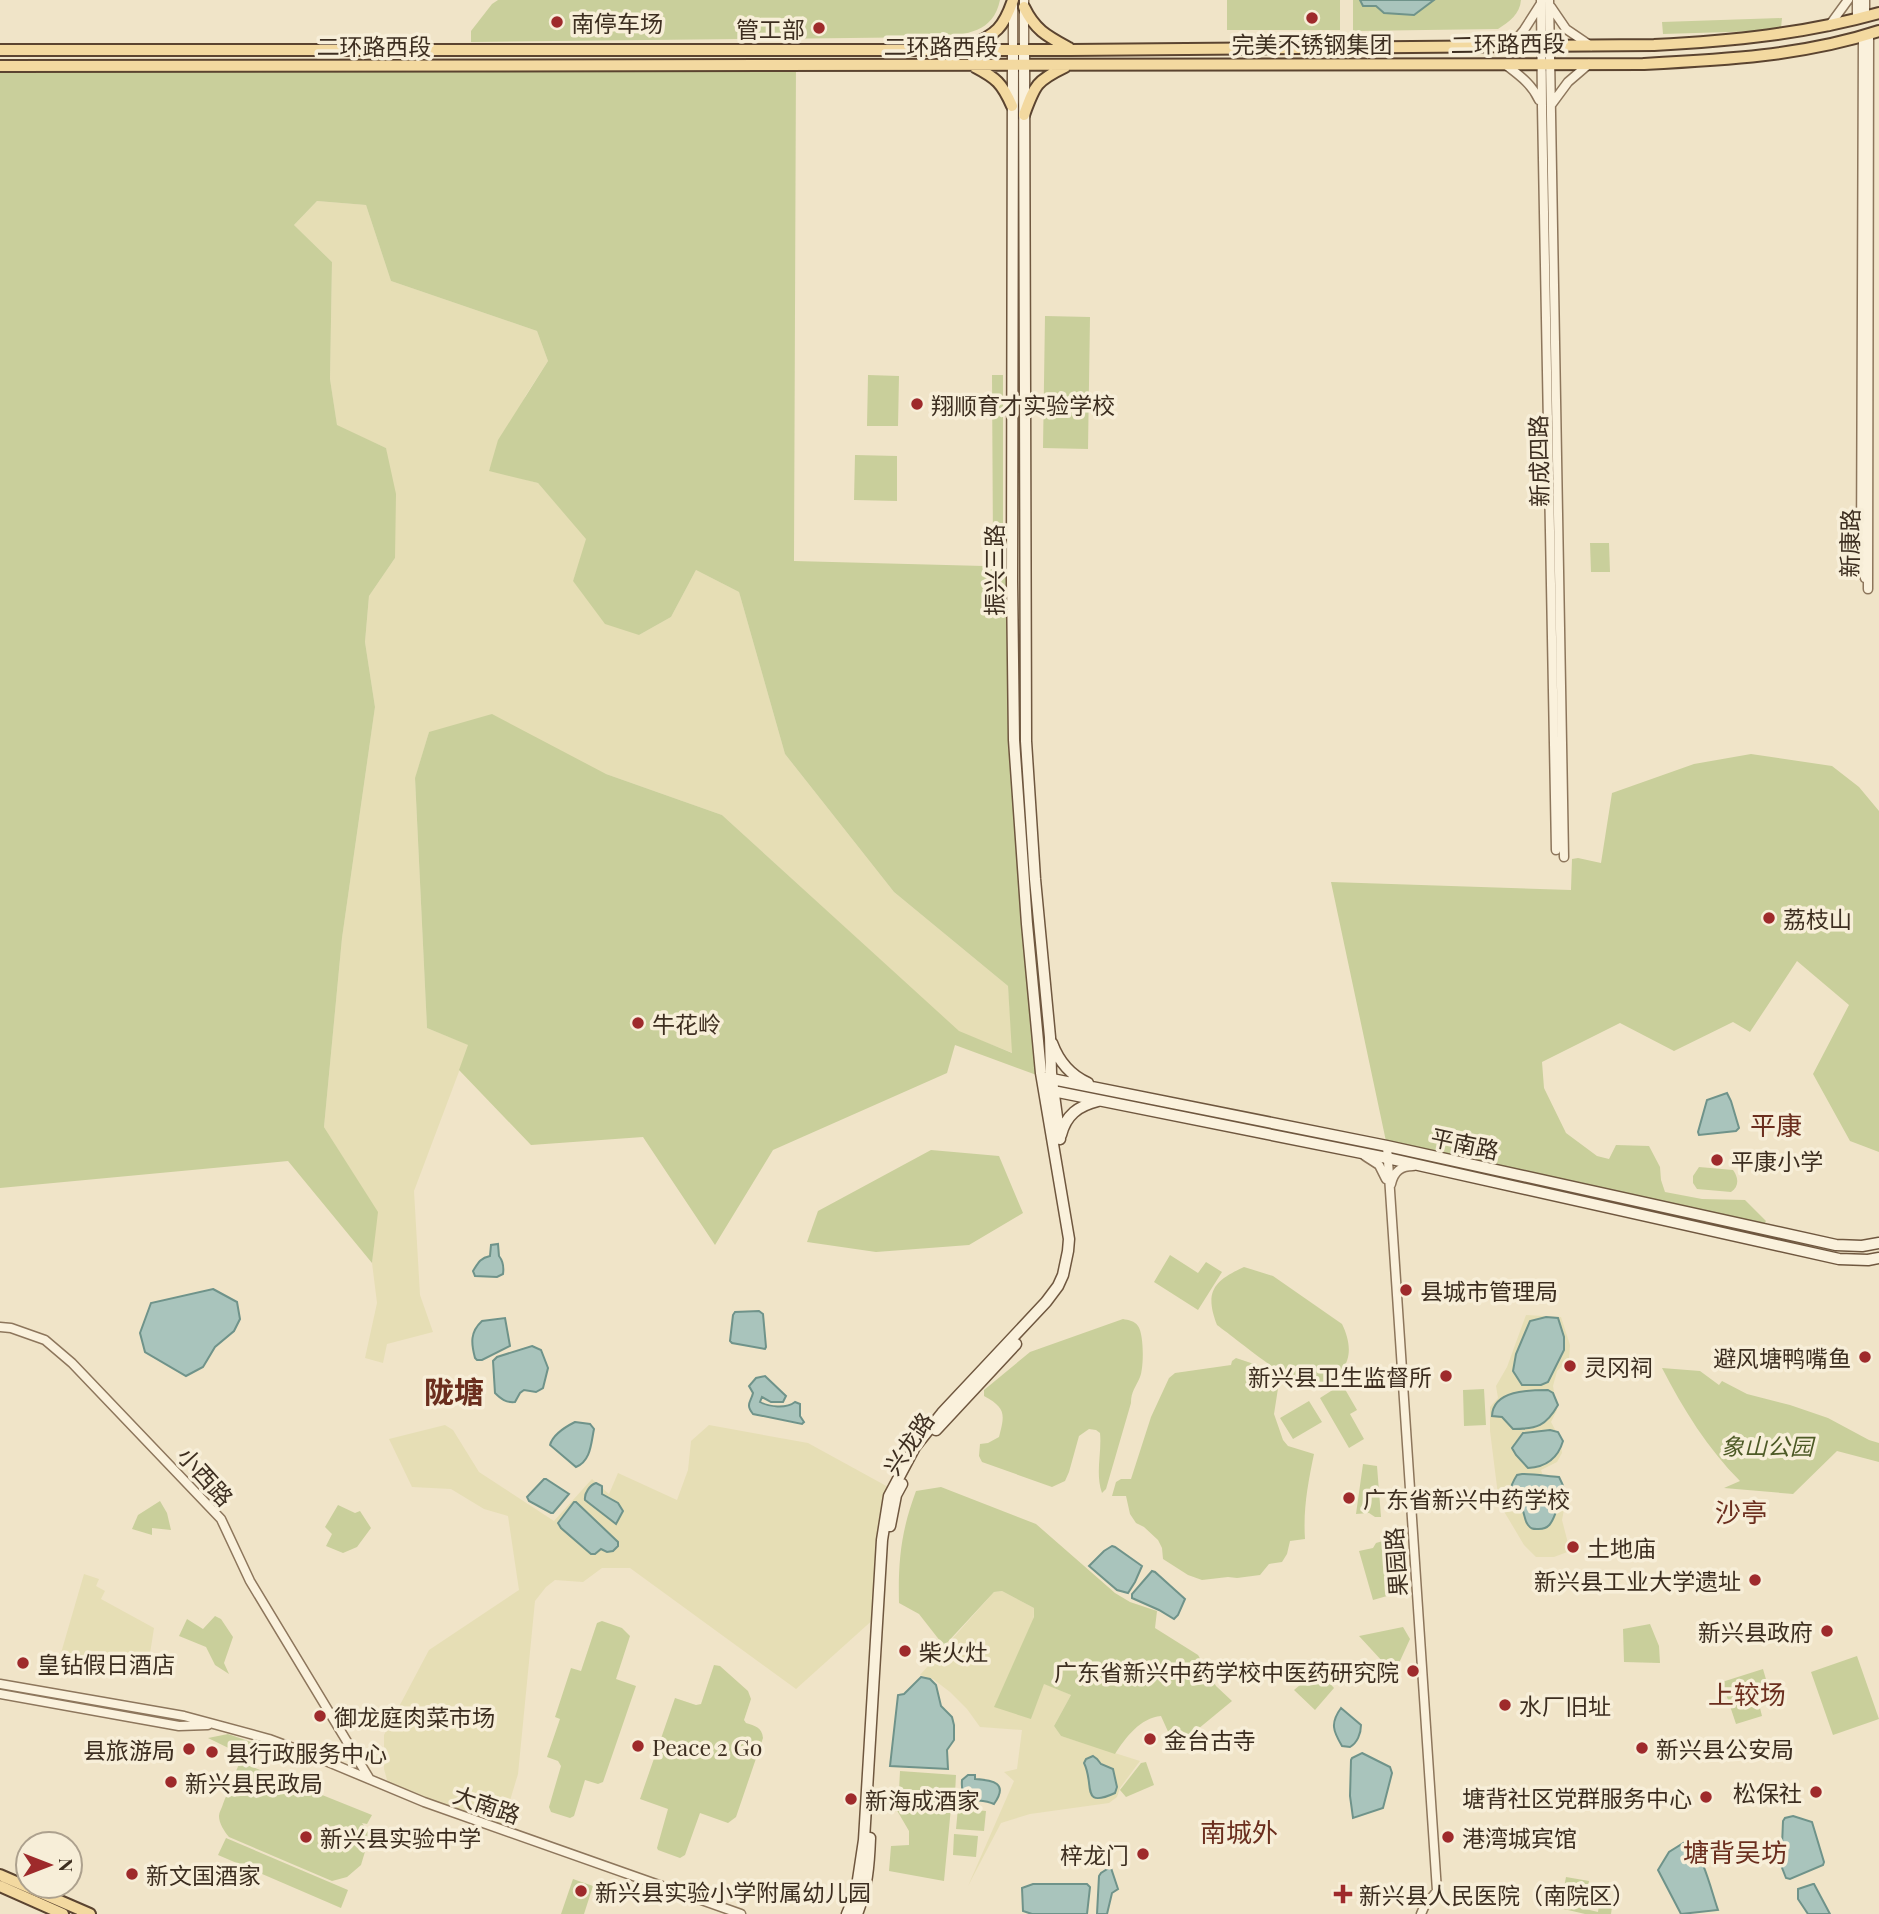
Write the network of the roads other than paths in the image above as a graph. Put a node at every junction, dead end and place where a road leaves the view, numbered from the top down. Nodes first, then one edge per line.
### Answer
1 (1013, 0) edge
2 (1848, 0) edge
3 (1857, 0) edge
4 (1865, 0) edge
5 (1545, 2) edge
6 (1024, 4) edge
7 (1879, 13) edge
8 (1861, 18) junction
9 (1828, 27) junction
10 (1870, 34) edge
11 (1591, 46) junction
12 (1510, 47) junction
13 (1546, 47) junction
14 (963, 49) junction
15 (1018, 49) junction
16 (0, 50) edge
17 (1071, 50) junction
18 (1590, 63) junction
19 (1546, 64) junction
20 (1506, 65) junction
21 (0, 66) edge
22 (972, 66) junction
23 (1018, 66) junction
24 (1069, 66) junction
25 (1012, 106) junction
26 (1546, 106) junction
27 (1024, 115) junction
28 (1012, 620) junction
29 (1026, 620) junction
30 (1556, 850) dead end
31 (1564, 857) dead end
32 (1050, 1037) junction
33 (1048, 1084) junction
34 (1102, 1090) junction
35 (1100, 1101) junction
36 (1060, 1139) junction
37 (1387, 1146) junction
38 (1356, 1152) junction
39 (1387, 1158) junction
40 (1422, 1166) junction
41 (1390, 1190) junction
42 (1879, 1243) edge
43 (1879, 1258) edge
44 (0, 1327) edge
45 (0, 1684) edge
46 (0, 1694) edge
47 (223, 1725) junction
48 (369, 1779) junction
49 (0, 1875) edge
50 (0, 1886) edge
51 (63, 1914) edge
52 (90, 1914) edge
53 (741, 1914) edge
54 (847, 1914) edge
55 (857, 1914) edge
56 (1421, 1914) edge

1 - 14 main road
1 - 15 street
2 - 9 street
3 - 8 street
4 - 8 street
5 - 11 street
5 - 12 street
5 - 13 street, 新成四路
6 - 15 street
6 - 17 main road
7 - 8 main road, 二环路西段
8 - 9 main road, 二环路西段
9 - 11 main road, 二环路西段
10 - 10 street, 新康路
10 - 18 main road, 二环路西段
11 - 13 main road, 二环路西段
12 - 13 main road, 二环路西段
12 - 17 main road, 二环路西段
13 - 19 street, 新成四路
14 - 15 main road, 二环路西段
14 - 16 main road, 二环路西段
15 - 17 main road, 二环路西段
15 - 23 main road, 振兴三路
18 - 19 main road, 二环路西段
18 - 26 street
19 - 20 main road, 二环路西段
19 - 26 street, 新成四路
20 - 24 main road, 二环路西段
20 - 26 street
21 - 22 main road, 二环路西段
22 - 23 main road, 二环路西段
22 - 25 main road
23 - 24 main road, 二环路西段
23 - 25 main road, 振兴三路
23 - 27 main road, 振兴三路
24 - 27 main road
25 - 28 main road, 振兴三路
26 - 30 street, 新成四路
26 - 31 street, 新成四路
27 - 29 main road, 振兴三路
28 - 29 main road
28 - 33 main road, 振兴三路
29 - 32 main road, 振兴三路
32 - 33 main road, 振兴三路
32 - 34 main road
33 - 34 main road, 平南路
33 - 35 main road, 平南路
33 - 36 main road, 兴龙路
33 - 54 main road, 兴龙路
34 - 35 main road
34 - 37 main road, 平南路
35 - 36 main road
35 - 38 main road, 平南路
36 - 55 main road, 兴龙路
37 - 39 street, 果园路
37 - 42 main road, 平南路
38 - 39 main road, 平南路
38 - 41 street
39 - 40 main road, 平南路
39 - 41 street, 果园路
40 - 41 street
40 - 43 main road, 平南路
41 - 56 street, 果园路
44 - 48 street, 小西路
45 - 47 street, 大南路
46 - 47 street, 大南路
47 - 48 street, 大南路
48 - 53 street, 大南路
49 - 52 main road
50 - 51 main road

